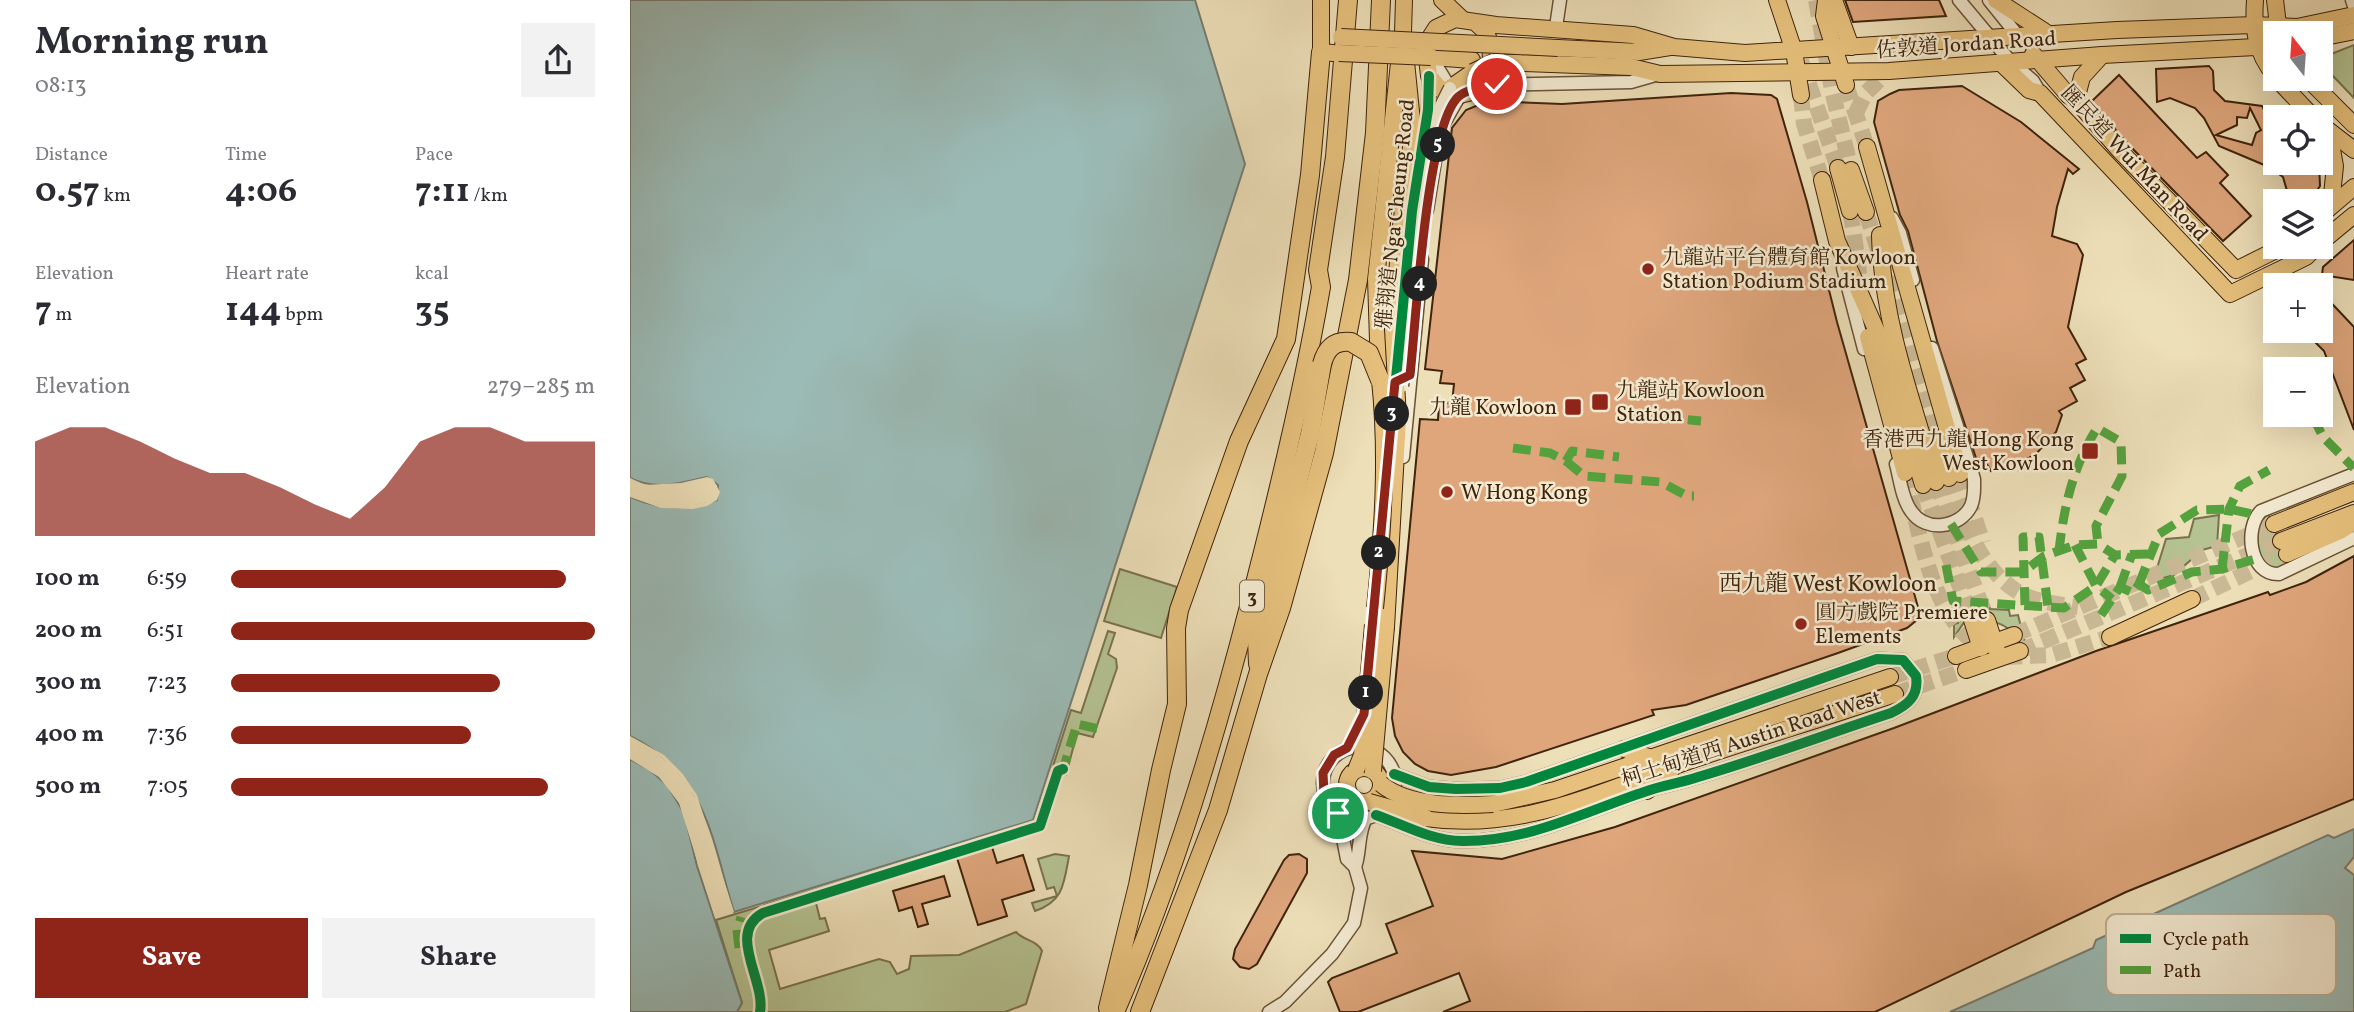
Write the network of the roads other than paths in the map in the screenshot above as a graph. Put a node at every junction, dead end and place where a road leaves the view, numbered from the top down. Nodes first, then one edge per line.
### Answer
1 (1321, 0) edge
2 (1381, 0) edge
3 (1404, 0) edge
4 (1442, 0) edge
5 (1560, 0) edge
6 (1777, 0) edge
7 (1813, 0) edge
8 (1834, 0) edge
9 (1959, 0) edge
10 (1989, 0) edge
11 (1996, 0) edge
12 (2255, 0) edge
13 (2275, 0) edge
14 (2352, 0) edge
15 (1346, 4) edge
16 (2354, 6) edge
17 (1825, 8) edge
18 (2354, 15) edge
19 (1469, 21) junction
20 (2277, 21) edge
21 (2326, 21) edge
22 (2254, 25) junction
23 (1556, 27) junction
24 (2263, 27) edge
25 (2354, 31) edge
26 (2050, 35) junction
27 (2018, 36) junction
28 (2333, 36) edge
29 (1990, 39) junction
30 (1421, 41) junction
31 (1321, 44) junction
32 (1674, 47) junction
33 (2257, 47) junction
34 (2263, 47) edge
35 (1400, 48) junction
36 (1843, 48) junction
37 (1794, 51) junction
38 (2102, 55) junction
39 (2263, 56) edge
40 (1431, 57) junction
41 (2038, 60) junction
42 (1494, 62) junction
43 (2006, 62) junction
44 (1792, 73) junction
45 (1660, 74) junction
46 (1429, 76) junction
47 (1844, 79) junction
48 (1482, 85) junction
49 (1455, 91) junction
50 (2289, 91) edge
51 (2320, 91) edge
52 (1798, 96) tunnel mouth
53 (2076, 100) junction
54 (2302, 105) edge
55 (2354, 125) edge
56 (2333, 135) edge
57 (1867, 147) tunnel mouth
58 (2354, 150) edge
59 (2333, 159) edge
60 (1844, 169) tunnel mouth
61 (1822, 180) tunnel mouth
62 (2354, 187) edge
63 (2330, 189) edge
64 (1884, 203) junction
65 (2333, 205) edge
66 (1858, 211) tunnel mouth
67 (2354, 215) edge
68 (2333, 232) edge
69 (1880, 235) tunnel mouth
70 (1837, 240) junction
71 (2263, 256) edge
72 (2302, 259) edge
73 (1868, 337) tunnel mouth
74 (1410, 375) junction
75 (1388, 381) junction
76 (1399, 414) junction
77 (1301, 432) junction
78 (1936, 438) tunnel mouth
79 (1905, 472) tunnel mouth
80 (2354, 474) edge
81 (1942, 480) junction
82 (2354, 492) edge
83 (2354, 513) edge
84 (2354, 522) edge
85 (2274, 524) tunnel mouth
86 (2354, 538) edge
87 (2192, 599) tunnel mouth
88 (1979, 620) tunnel mouth
89 (2014, 635) tunnel mouth
90 (2110, 637) tunnel mouth
91 (1988, 645) junction
92 (2020, 651) tunnel mouth
93 (1956, 656) tunnel mouth
94 (2001, 660) junction
95 (1966, 670) tunnel mouth
96 (1258, 674) junction
97 (1890, 677) tunnel mouth
98 (1895, 694) tunnel mouth
99 (1347, 748) junction
100 (1624, 749) junction
101 (1381, 754) junction
102 (1649, 757) junction
103 (1683, 763) junction
104 (1356, 770) junction
105 (1382, 776) junction
106 (1647, 791) junction
107 (1370, 811) junction
108 (1494, 812) junction
109 (1338, 813) junction
110 (1355, 867) junction
111 (1283, 1007) edge
112 (1107, 1012) edge
113 (1115, 1012) edge
114 (1140, 1012) edge
115 (1269, 1012) edge

1 - 31 main road
2 - 96 highway, 3
3 - 76 main road, 雅翔道 Nga Cheung Road, bridge
4 - 19 main road
5 - 23 street
6 - 37 main road
7 - 17 main road
8 - 36 main road
9 - 29 street
10 - 27 street
11 - 26 main road
12 - 22 main road
13 - 20 main road
14 - 16 street
15 - 77 highway, 3
17 - 36 main road
18 - 21 main road, 佐敦道 Jordan Road
19 - 23 main road, 佐敦道 Jordan Road
19 - 46 main road, 佐敦道 Jordan Road
19 - 48 main road
22 - 24 main road, 佐敦道 Jordan Road
22 - 26 main road, 佐敦道 Jordan Road
22 - 33 main road
23 - 32 main road, 佐敦道 Jordan Road
25 - 28 main road
26 - 27 main road, 佐敦道 Jordan Road
27 - 29 main road, 佐敦道 Jordan Road
27 - 41 main road, 匯民道 Wui Man Road
29 - 36 main road, 佐敦道 Jordan Road
29 - 43 street
30 - 32 main road, 佐敦道 Jordan Road, bridge
30 - 35 main road, 佐敦道 Jordan Road, bridge
30 - 40 street, bridge
31 - 35 main road, 佐敦道 Jordan Road, bridge
31 - 112 highway
32 - 37 main road, 佐敦道 Jordan Road
33 - 34 main road, 佐敦道 Jordan Road
33 - 38 main road, 佐敦道 Jordan Road
33 - 39 main road
35 - 40 main road, 佐敦道 Jordan Road, bridge
35 - 75 main road, 雅翔道 Nga Cheung Road, bridge
36 - 37 main road, 佐敦道 Jordan Road
36 - 47 main road
37 - 44 main road
38 - 41 main road, 佐敦道 Jordan Road
38 - 53 main road
40 - 42 main road, 佐敦道 Jordan Road
40 - 49 street
41 - 43 main road, 佐敦道 Jordan Road
41 - 53 main road, 匯民道 Wui Man Road
42 - 45 main road, 佐敦道 Jordan Road
42 - 49 main road, bridge
43 - 47 main road, 佐敦道 Jordan Road
43 - 72 main road, 匯民道 Wui Man Road
44 - 45 main road, 佐敦道 Jordan Road
44 - 47 main road, 佐敦道 Jordan Road
44 - 52 main road
45 - 48 street, 佐敦道 Jordan Road
46 - 49 main road
46 - 75 street, 雅翔道 Nga Cheung Road
48 - 49 main road, 佐敦道 Jordan Road
49 - 74 street, 雅翔道 Nga Cheung Road
49 - 76 street, 雅翔道 Nga Cheung Road, bridge
50 - 54 main road
51 - 55 main road
53 - 71 main road, 匯民道 Wui Man Road
56 - 58 main road
57 - 64 main road
59 - 63 main road
60 - 66 main road
61 - 70 main road
62 - 65 main road
64 - 70 street
64 - 81 main road
67 - 68 main road
69 - 81 main road
70 - 81 main road
73 - 79 main road
74 - 75 street
74 - 76 street, 雅翔道 Nga Cheung Road
75 - 76 street, 雅翔道 Nga Cheung Road
75 - 77 highway, bridge
75 - 104 main road, 雅翔道 Nga Cheung Road, bridge
76 - 99 street, 雅翔道 Nga Cheung Road
76 - 101 street, 雅翔道 Nga Cheung Road
76 - 105 main road, 雅翔道 Nga Cheung Road, bridge
77 - 96 highway
77 - 113 highway, 3
78 - 81 main road
80 - 86 street
82 - 85 main road
83 - 84 main road
87 - 90 main road
88 - 91 main road
89 - 91 main road
91 - 93 main road
91 - 94 main road
92 - 94 main road
94 - 95 main road
96 - 114 highway, 3
97 - 102 main road, 柯士甸道西 Austin Road West
98 - 103 main road, 柯士甸道西 Austin Road West
99 - 101 street
99 - 109 street
100 - 102 main road
100 - 105 street, 柯士甸道西 Austin Road West
100 - 106 street, 柯士甸道西 Austin Road West
101 - 105 street
102 - 108 main road, 柯士甸道西 Austin Road West
103 - 106 main road
103 - 108 main road, 柯士甸道西 Austin Road West
104 - 105 main road, 柯士甸道西 Austin Road West, bridge
104 - 107 main road, 柯士甸道西 Austin Road West
105 - 107 main road, bridge
105 - 108 main road, 柯士甸道西 Austin Road West, bridge
106 - 107 street, 柯士甸道西 Austin Road West
107 - 108 main road, 柯士甸道西 Austin Road West, bridge
107 - 109 street, 柯士甸道西 Austin Road West
107 - 110 street
109 - 110 street
110 - 111 street
111 - 115 street

